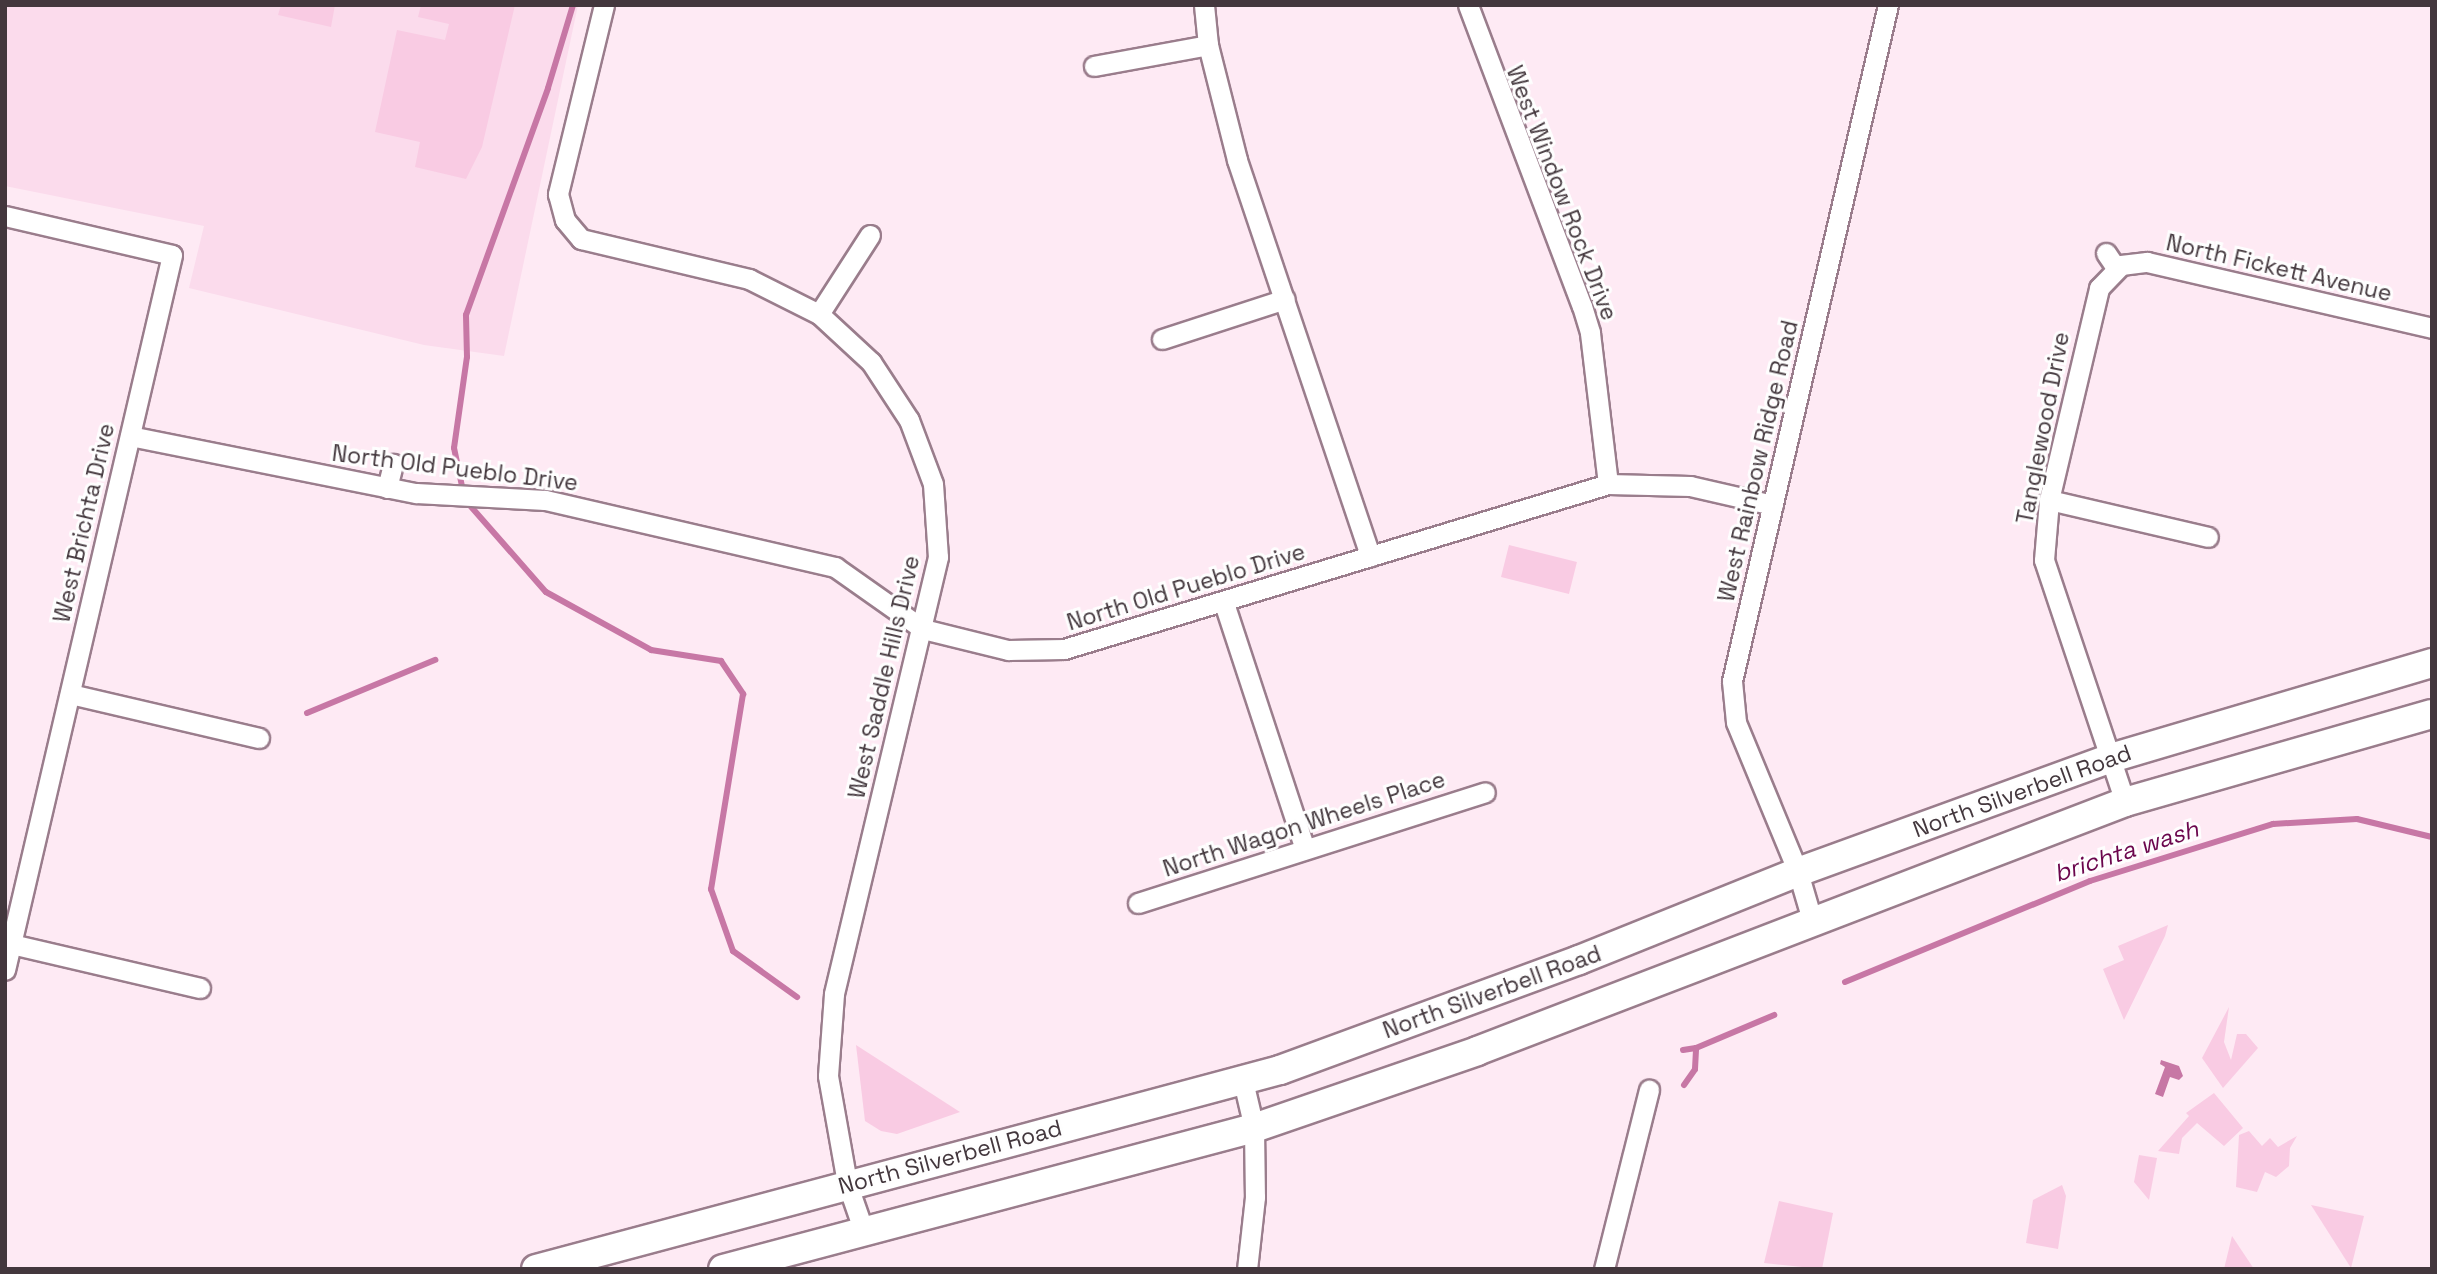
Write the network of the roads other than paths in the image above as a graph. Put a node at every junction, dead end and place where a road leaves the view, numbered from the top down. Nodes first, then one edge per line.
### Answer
1 (604, 5) edge
2 (1204, 5) edge
3 (1468, 5) edge
4 (1888, 5) edge
5 (1208, 45) junction
6 (1094, 66) dead end
7 (5, 216) edge
8 (870, 234) dead end
9 (2111, 261) joint
10 (1285, 299) junction
11 (819, 314) junction
12 (2432, 328) edge
13 (1162, 339) dead end
14 (130, 436) junction
15 (393, 464) dead end
16 (1608, 484) junction
17 (387, 488) junction
18 (2049, 500) junction
19 (1773, 505) junction
20 (2208, 537) dead end
21 (1370, 556) junction
22 (1224, 603) junction
23 (923, 629) junction
24 (2432, 663) edge
25 (70, 694) junction
26 (2432, 714) edge
27 (259, 738) dead end
28 (2110, 758) junction
29 (1485, 792) dead end
30 (2125, 802) junction
31 (1305, 849) junction
32 (1798, 872) junction
33 (1138, 903) dead end
34 (1812, 920) junction
35 (11, 944) junction
36 (5, 970) edge
37 (200, 988) dead end
38 (1243, 1081) junction
39 (1649, 1090) dead end
40 (1254, 1128) junction
41 (847, 1183) junction
42 (863, 1229) junction
43 (592, 1261) edge
44 (536, 1269) edge
45 (723, 1269) edge
46 (1247, 1269) edge
47 (1604, 1269) edge

1 - 11 street, West Saddle Hills Drive
2 - 5 street
3 - 16 street, West Window Rock Drive
4 - 19 street, West Rainbow Ridge Road
5 - 6 street
5 - 10 street
7 - 14 street, West Brichta Drive
8 - 11 street
9 - 12 street, North Fickett Avenue
9 - 18 street, Tanglewood Drive
10 - 13 street
10 - 21 street
11 - 23 street, West Saddle Hills Drive
14 - 17 street, North Old Pueblo Drive
14 - 25 street, West Brichta Drive
15 - 17 street
16 - 19 street, North Old Pueblo Drive
16 - 21 street, North Old Pueblo Drive
17 - 23 street, North Old Pueblo Drive
18 - 20 street
18 - 28 street, Tanglewood Drive
19 - 32 street, West Rainbow Ridge Road
21 - 22 street, North Old Pueblo Drive
22 - 23 street, North Old Pueblo Drive
22 - 31 street
23 - 41 street, West Saddle Hills Drive
24 - 28 main road, North Silverbell Road
25 - 27 street
25 - 35 street, West Brichta Drive
26 - 30 main road, North Silverbell Road
28 - 30 street, Tanglewood Drive
28 - 32 main road, North Silverbell Road
29 - 31 street, North Wagon Wheels Place
30 - 34 main road, North Silverbell Road
31 - 33 street, North Wagon Wheels Place
32 - 34 street, West Rainbow Ridge Road
32 - 38 main road, North Silverbell Road
34 - 40 main road, North Silverbell Road
35 - 36 street, West Brichta Drive
35 - 37 street
38 - 40 street
38 - 41 main road, North Silverbell Road
39 - 47 street
40 - 42 main road, North Silverbell Road
40 - 46 street
41 - 42 street, West Saddle Hills Drive
41 - 43 main road, North Silverbell Road
42 - 45 main road, North Silverbell Road
43 - 44 main road, North Silverbell Road

